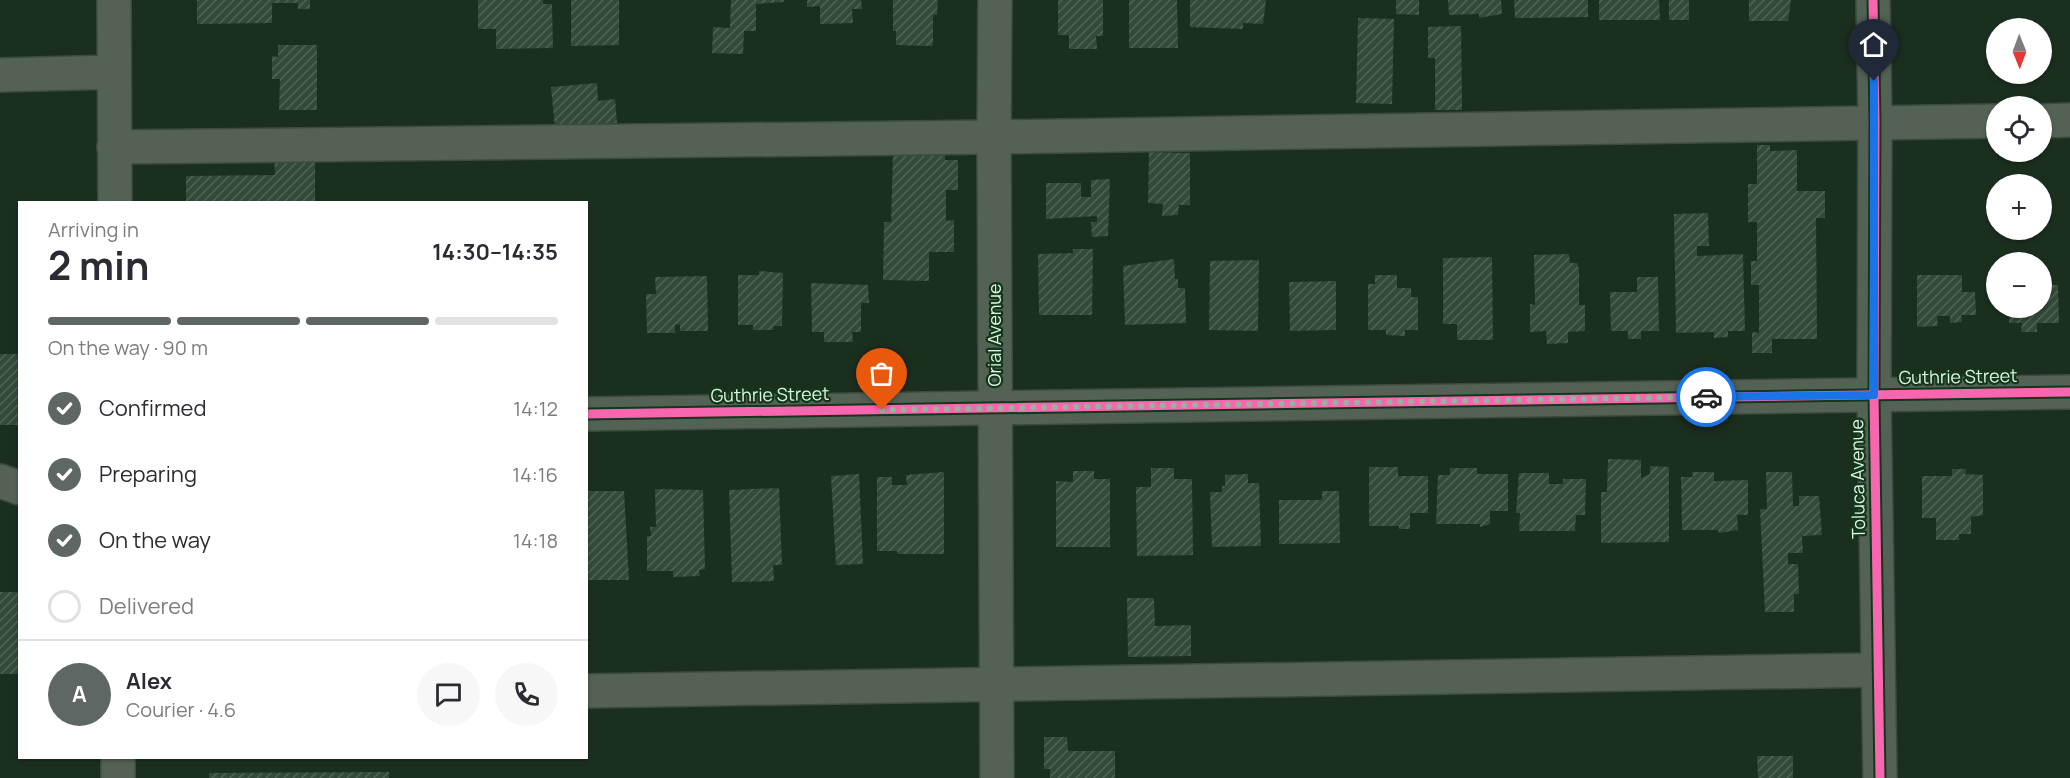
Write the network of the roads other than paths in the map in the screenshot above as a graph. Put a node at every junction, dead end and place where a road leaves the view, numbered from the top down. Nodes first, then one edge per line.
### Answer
1 (114, 0) edge
2 (995, 0) edge
3 (1873, 0) edge
4 (114, 72) junction
5 (0, 75) edge
6 (2070, 120) edge
7 (1986, 121) edge
8 (2052, 121) edge
9 (1875, 122) junction
10 (994, 137) junction
11 (114, 147) junction
12 (115, 201) edge
13 (2070, 392) edge
14 (1874, 395) junction
15 (995, 409) junction
16 (588, 414) edge
17 (0, 481) edge
18 (18, 487) edge
19 (1878, 670) junction
20 (996, 686) junction
21 (588, 691) edge
22 (118, 759) edge
23 (118, 778) edge
24 (997, 778) edge
25 (1880, 778) edge

1 - 4 street
2 - 10 street, Orial Avenue
3 - 9 street, Toluca Avenue
4 - 5 street
4 - 11 street
6 - 8 street
7 - 9 street
9 - 10 street
9 - 14 street, Toluca Avenue
10 - 11 street
10 - 15 street, Orial Avenue
11 - 12 street
13 - 14 street, Guthrie Street
14 - 15 street, Guthrie Street
14 - 19 street, Toluca Avenue
15 - 16 street, Guthrie Street
15 - 20 street, Orial Avenue
17 - 18 street
19 - 20 street
19 - 25 street, Toluca Avenue
20 - 21 street
20 - 24 street, Orial Avenue
22 - 23 street

